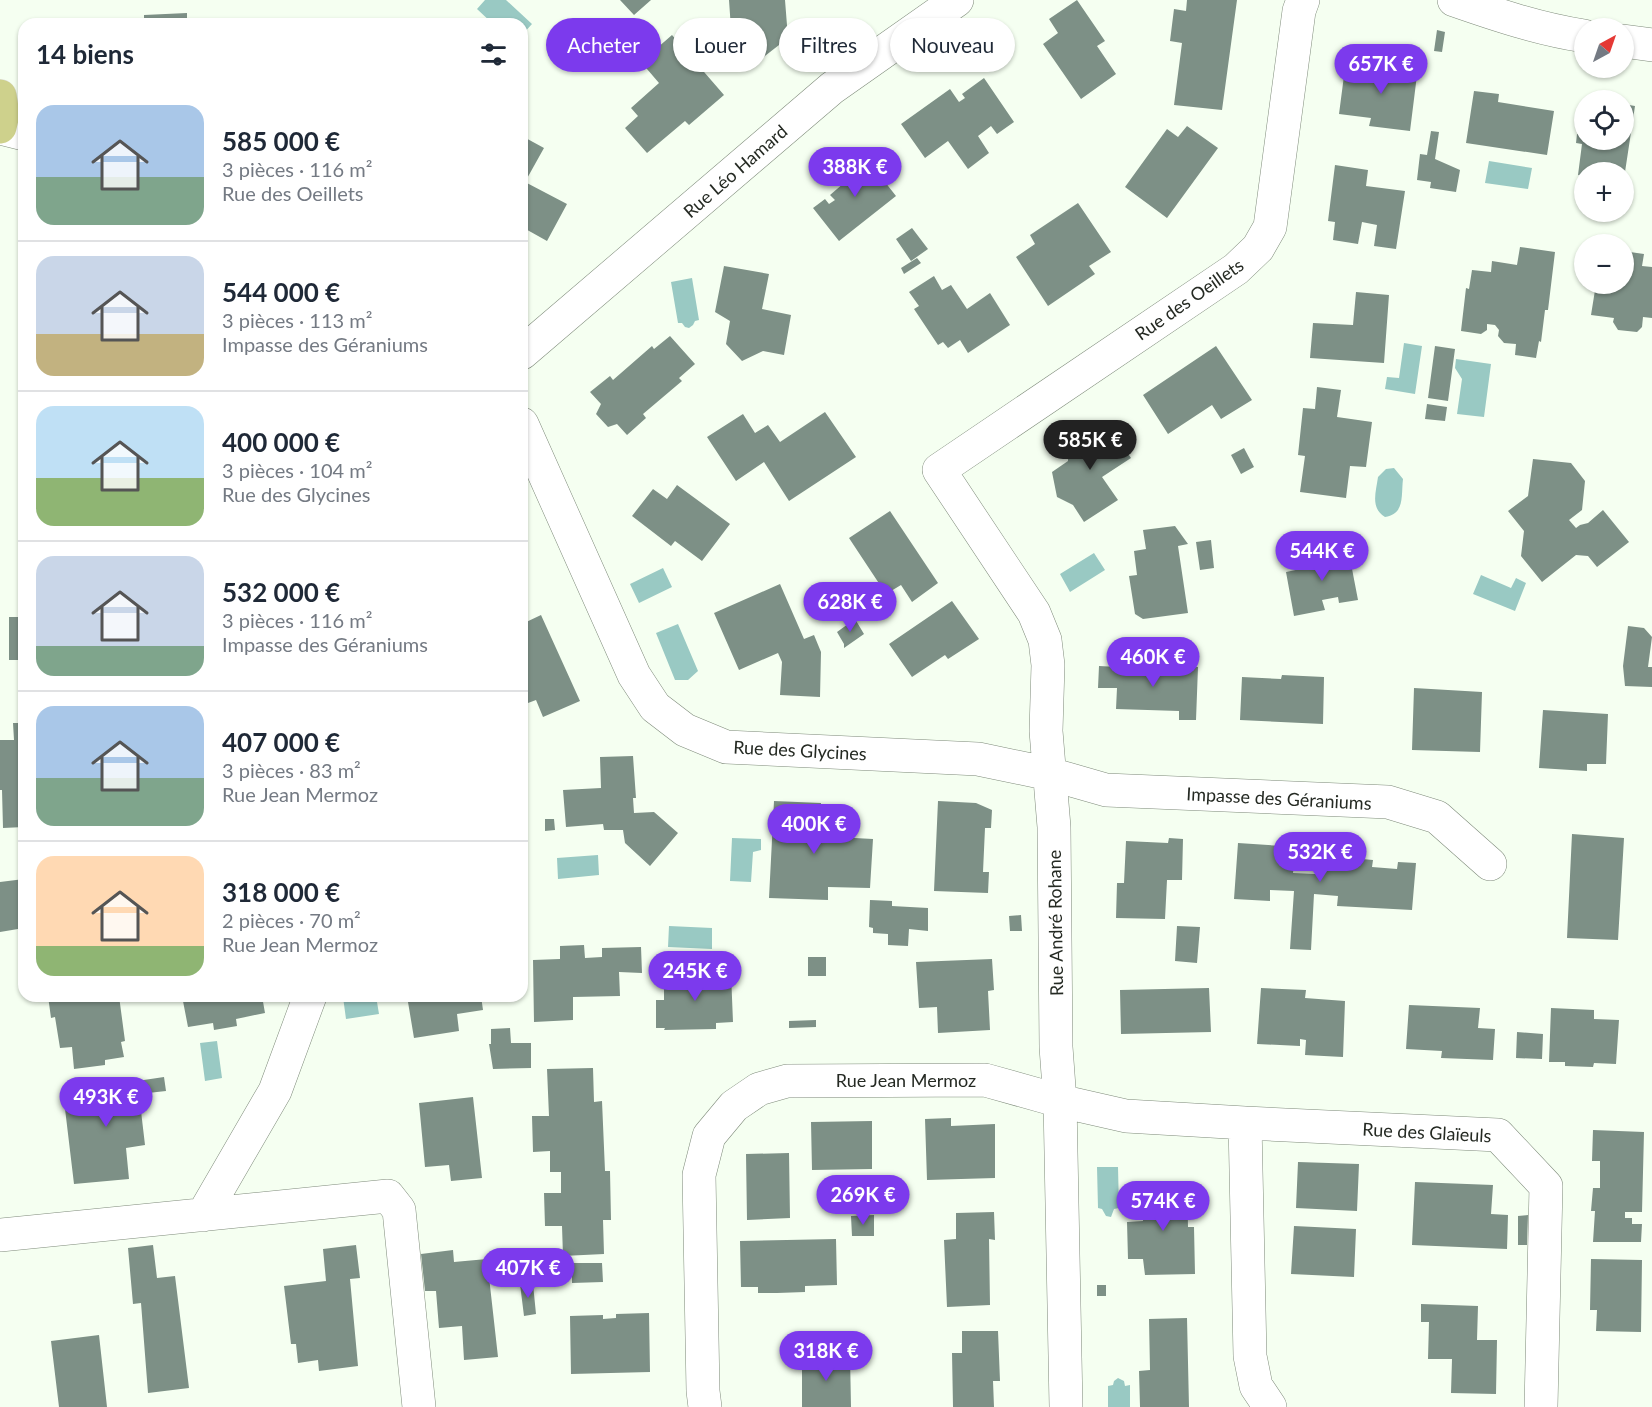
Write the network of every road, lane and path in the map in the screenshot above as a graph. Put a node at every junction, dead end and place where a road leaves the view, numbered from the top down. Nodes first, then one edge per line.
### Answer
1 (957, 0) edge
2 (1303, 0) edge
3 (1454, 0) edge
4 (1574, 34) edge
5 (1634, 43) edge
6 (1652, 45) edge
7 (0, 96) edge
8 (0, 128) edge
9 (18, 132) edge
10 (528, 348) edge
11 (528, 437) edge
12 (939, 470) joint
13 (1050, 774) junction
14 (1490, 864) dead end
15 (308, 1002) edge
16 (1060, 1101) junction
17 (1245, 1123) junction
18 (203, 1215) junction
19 (0, 1235) edge
20 (419, 1407) edge
21 (705, 1407) edge
22 (1066, 1407) edge
23 (1270, 1407) edge
24 (1541, 1407) edge

1 - 10 street, Rue Léo Hamard
2 - 12 street, Rue des Oeillets
3 - 4 street
5 - 6 street
7 - 8 main road
8 - 9 street
11 - 13 street, Rue des Glycines
12 - 13 street, Rue André Rohane
13 - 14 street, Impasse des Géraniums
13 - 16 street, Rue André Rohane
15 - 18 street
16 - 17 street, Rue Jean Mermoz
16 - 21 street, Rue Jean Mermoz
16 - 22 street, Rue André Rohane
17 - 23 street
17 - 24 street, Rue des Glaïeuls
18 - 19 street
18 - 20 street

